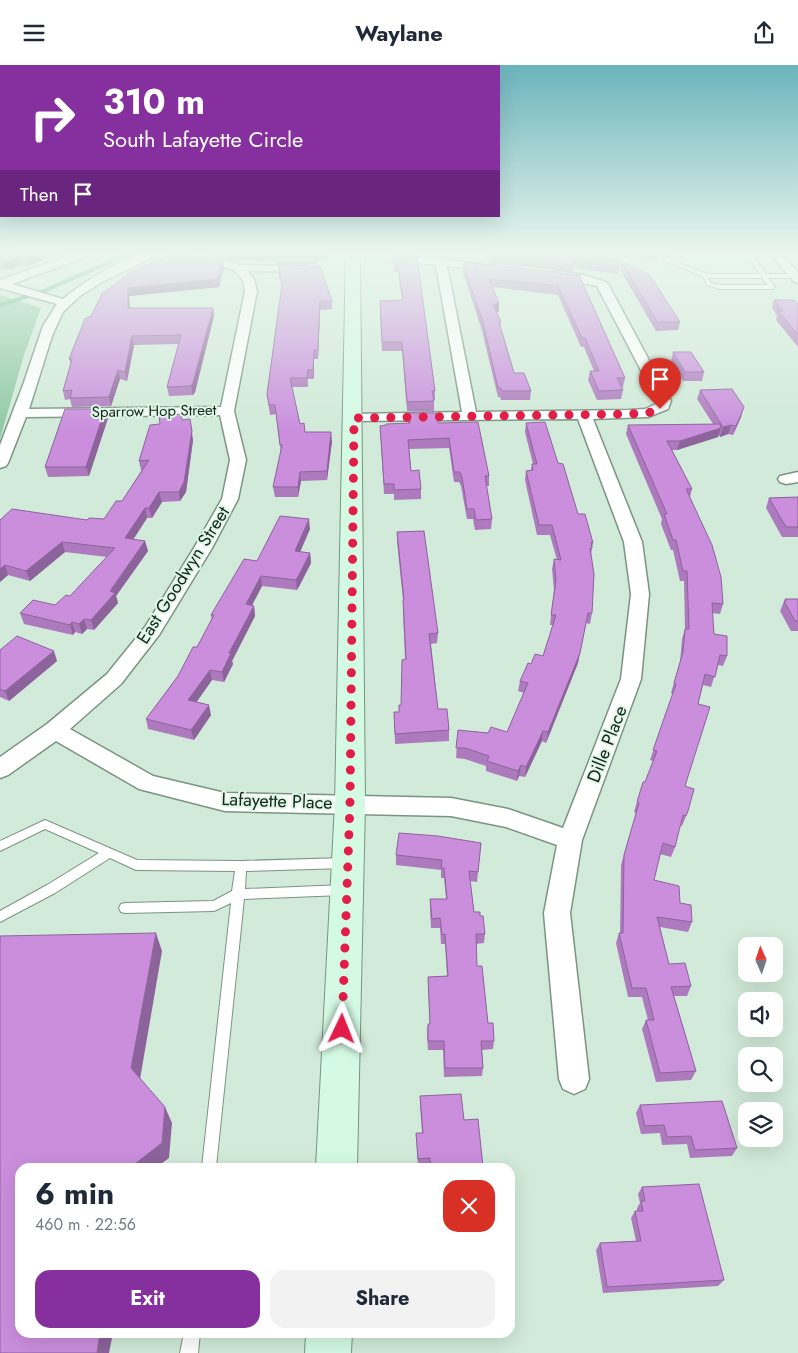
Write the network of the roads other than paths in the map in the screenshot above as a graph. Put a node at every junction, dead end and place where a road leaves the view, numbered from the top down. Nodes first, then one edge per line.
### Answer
1 (59, 312) edge
2 (247, 312) edge
3 (354, 312) edge
4 (450, 312) edge
5 (617, 312) edge
6 (227, 411) junction
7 (21, 413) junction
8 (584, 415) junction
9 (470, 416) junction
10 (354, 418) junction
11 (0, 463) edge
12 (55, 730) junction
13 (0, 769) edge
14 (350, 804) junction
15 (570, 840) junction
16 (0, 846) edge
17 (109, 853) junction
18 (348, 863) junction
19 (241, 866) junction
20 (348, 890) junction
21 (238, 893) junction
22 (125, 908) dead end
23 (0, 917) edge
24 (574, 1079) dead end
25 (209, 1163) edge
26 (336, 1163) edge
27 (191, 1338) edge
28 (329, 1338) edge
29 (189, 1353) edge
30 (328, 1353) edge

1 - 7 street
2 - 6 street, East Goodwyn Street
3 - 10 street
4 - 9 street
5 - 8 street
6 - 7 street, Sparrow Hop Street
6 - 12 street, East Goodwyn Street
7 - 11 street
8 - 9 street
8 - 15 street, Dille Place
9 - 10 street
10 - 14 street
12 - 13 street, East Goodwyn Street
12 - 14 street, Lafayette Place
14 - 15 street, Lafayette Place
14 - 18 street
15 - 24 street, Dille Place
16 - 17 lane
17 - 19 lane
17 - 23 lane
18 - 19 lane
18 - 20 street
19 - 21 lane
20 - 21 lane
20 - 26 street
21 - 22 lane
21 - 25 lane
27 - 29 lane
28 - 30 street

